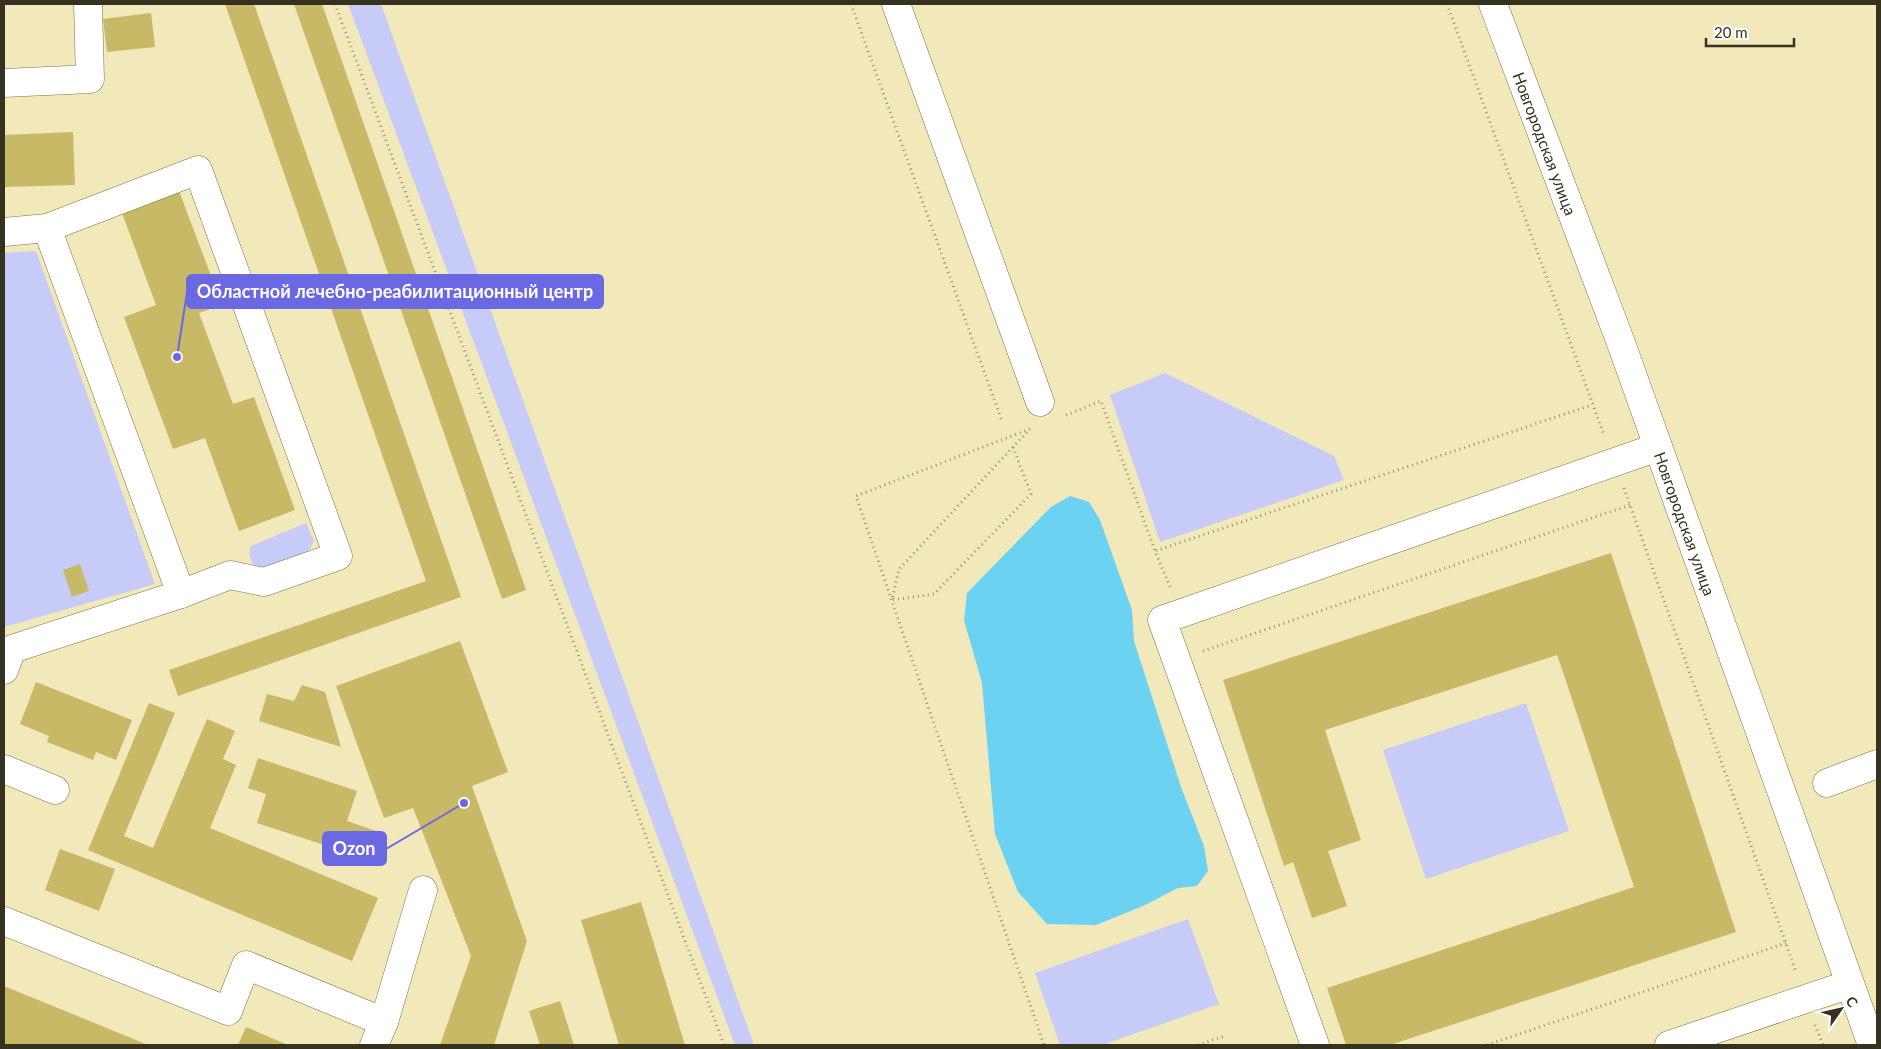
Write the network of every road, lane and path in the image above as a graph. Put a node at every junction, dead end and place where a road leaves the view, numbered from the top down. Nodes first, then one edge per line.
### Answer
1 (88, 4) edge
2 (335, 4) edge
3 (851, 4) edge
4 (896, 4) edge
5 (1447, 4) edge
6 (1493, 4) edge
7 (4, 83) edge
8 (47, 228) junction
9 (4, 232) edge
10 (1592, 405) junction
11 (1039, 414) joint
12 (1065, 415) dead end
13 (1002, 421) dead end
14 (1029, 429) junction
15 (1013, 447) junction
16 (1658, 447) junction
17 (1614, 461) junction
18 (1630, 505) junction
19 (1155, 552) junction
20 (181, 594) junction
21 (892, 600) junction
22 (1172, 617) junction
23 (4, 670) edge
24 (1877, 764) edge
25 (4, 768) edge
26 (1828, 783) dead end
27 (55, 790) dead end
28 (423, 890) dead end
29 (4, 921) edge
30 (1786, 943) junction
31 (1850, 984) junction
32 (1806, 999) junction
33 (379, 1034) edge
34 (1225, 1036) dead end
35 (724, 1045) edge
36 (1044, 1045) edge
37 (1198, 1045) edge
38 (1315, 1045) edge
39 (1487, 1045) edge
40 (1669, 1045) edge
41 (1823, 1045) edge
42 (1872, 1045) edge

1 - 7 street
2 - 35 path
3 - 13 path
4 - 11 street
5 - 10 path
6 - 16 street, Новгородская улица
8 - 9 street
8 - 20 street
8 - 20 street
10 - 17 path
10 - 19 path
11 - 14 path
12 - 19 path
14 - 15 path
14 - 21 path
15 - 21 path
15 - 21 path
16 - 17 street
16 - 31 street, Новгородская улица
17 - 18 path
17 - 22 street
18 - 22 path
18 - 30 path
19 - 22 path
20 - 23 street
21 - 36 path
22 - 38 street
24 - 26 street
25 - 27 street
28 - 33 street
29 - 33 street
30 - 32 path
30 - 39 path
31 - 32 street
31 - 42 street, Новгородская улица
32 - 40 street
32 - 41 path
34 - 37 path

